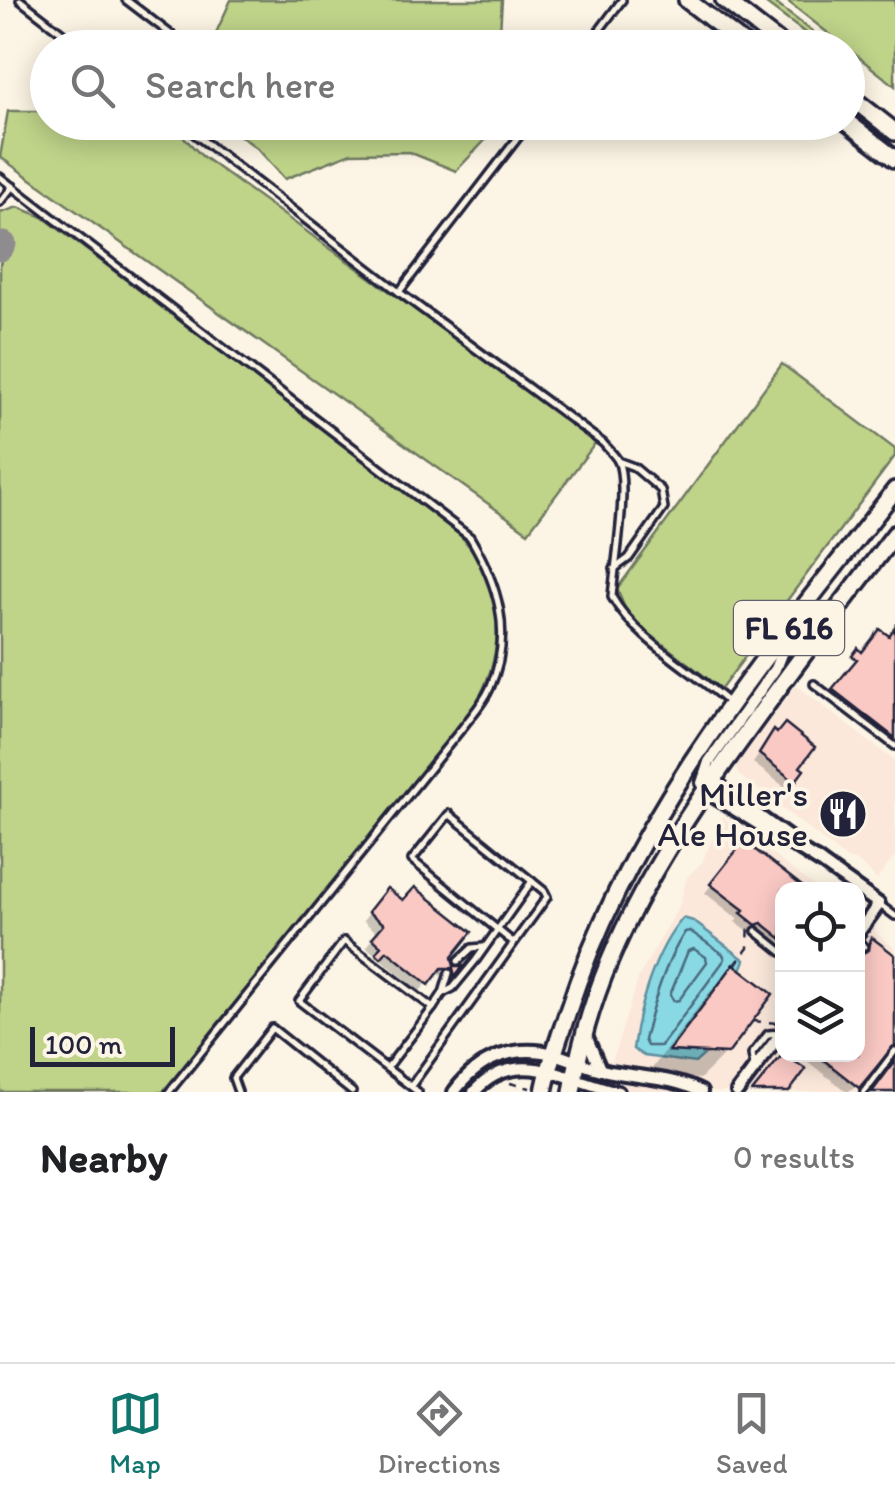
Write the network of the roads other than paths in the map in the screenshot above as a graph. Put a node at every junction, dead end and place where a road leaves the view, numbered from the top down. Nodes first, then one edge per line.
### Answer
1 (20, 0) edge
2 (126, 0) edge
3 (622, 0) edge
4 (686, 0) edge
5 (724, 0) edge
6 (59, 30) edge
7 (165, 30) edge
8 (600, 30) edge
9 (725, 30) edge
10 (763, 30) edge
11 (865, 108) edge
12 (895, 132) edge
13 (865, 136) edge
14 (202, 140) edge
15 (516, 140) edge
16 (895, 159) edge
17 (0, 177) edge
18 (13, 186) junction
19 (0, 202) edge
20 (398, 292) junction
21 (618, 461) junction
22 (895, 490) edge
23 (893, 540) edge
24 (614, 569) junction
25 (794, 621) junction
26 (814, 684) dead end
27 (732, 706) junction
28 (895, 746) edge
29 (709, 784) junction
30 (532, 882) junction
31 (880, 904) junction
32 (895, 916) edge
33 (865, 924) edge
34 (497, 929) junction
35 (756, 932) dead end
36 (514, 943) junction
37 (483, 947) junction
38 (775, 947) edge
39 (458, 962) dead end
40 (449, 973) dead end
41 (443, 993) junction
42 (432, 1008) junction
43 (586, 1036) junction
44 (775, 1045) edge
45 (895, 1051) edge
46 (552, 1054) junction
47 (578, 1062) junction
48 (387, 1068) junction
49 (548, 1070) junction
50 (601, 1070) junction
51 (411, 1086) junction
52 (573, 1086) edge
53 (537, 1090) edge
54 (594, 1090) edge
55 (169, 1092) edge
56 (238, 1092) edge
57 (352, 1092) edge
58 (418, 1092) edge
59 (454, 1092) edge
60 (474, 1092) edge
61 (618, 1092) edge
62 (701, 1092) edge
63 (737, 1092) edge
64 (864, 1092) edge

1 - 6 lane
2 - 7 lane
3 - 8 lane
4 - 9 main road
5 - 10 main road
11 - 12 main road
13 - 16 main road
14 - 20 lane
15 - 20 lane
17 - 18 lane
18 - 19 lane
18 - 55 lane
20 - 21 lane
21 - 24 lane
21 - 24 lane
22 - 25 main road, FL 616
23 - 29 main road, FL 616
24 - 27 lane
25 - 27 main road, FL 616
25 - 29 street
26 - 28 lane
27 - 46 main road, FL 616
29 - 31 street
29 - 43 main road, FL 616
30 - 34 lane
30 - 34 lane
30 - 36 lane
31 - 32 lane
31 - 33 street
34 - 36 lane
34 - 37 lane
35 - 38 lane
36 - 51 lane
37 - 39 lane
37 - 41 lane
40 - 41 lane
41 - 42 lane
42 - 48 lane
42 - 48 lane
43 - 47 main road, FL 616
43 - 50 street
44 - 63 street
45 - 64 lane
46 - 47 street
46 - 49 main road, FL 616
46 - 59 street
47 - 50 street
47 - 52 main road, FL 616
48 - 51 lane
49 - 52 street
49 - 53 main road, FL 616
49 - 60 street
50 - 62 street
51 - 58 lane
52 - 54 street
54 - 61 street
56 - 57 lane

